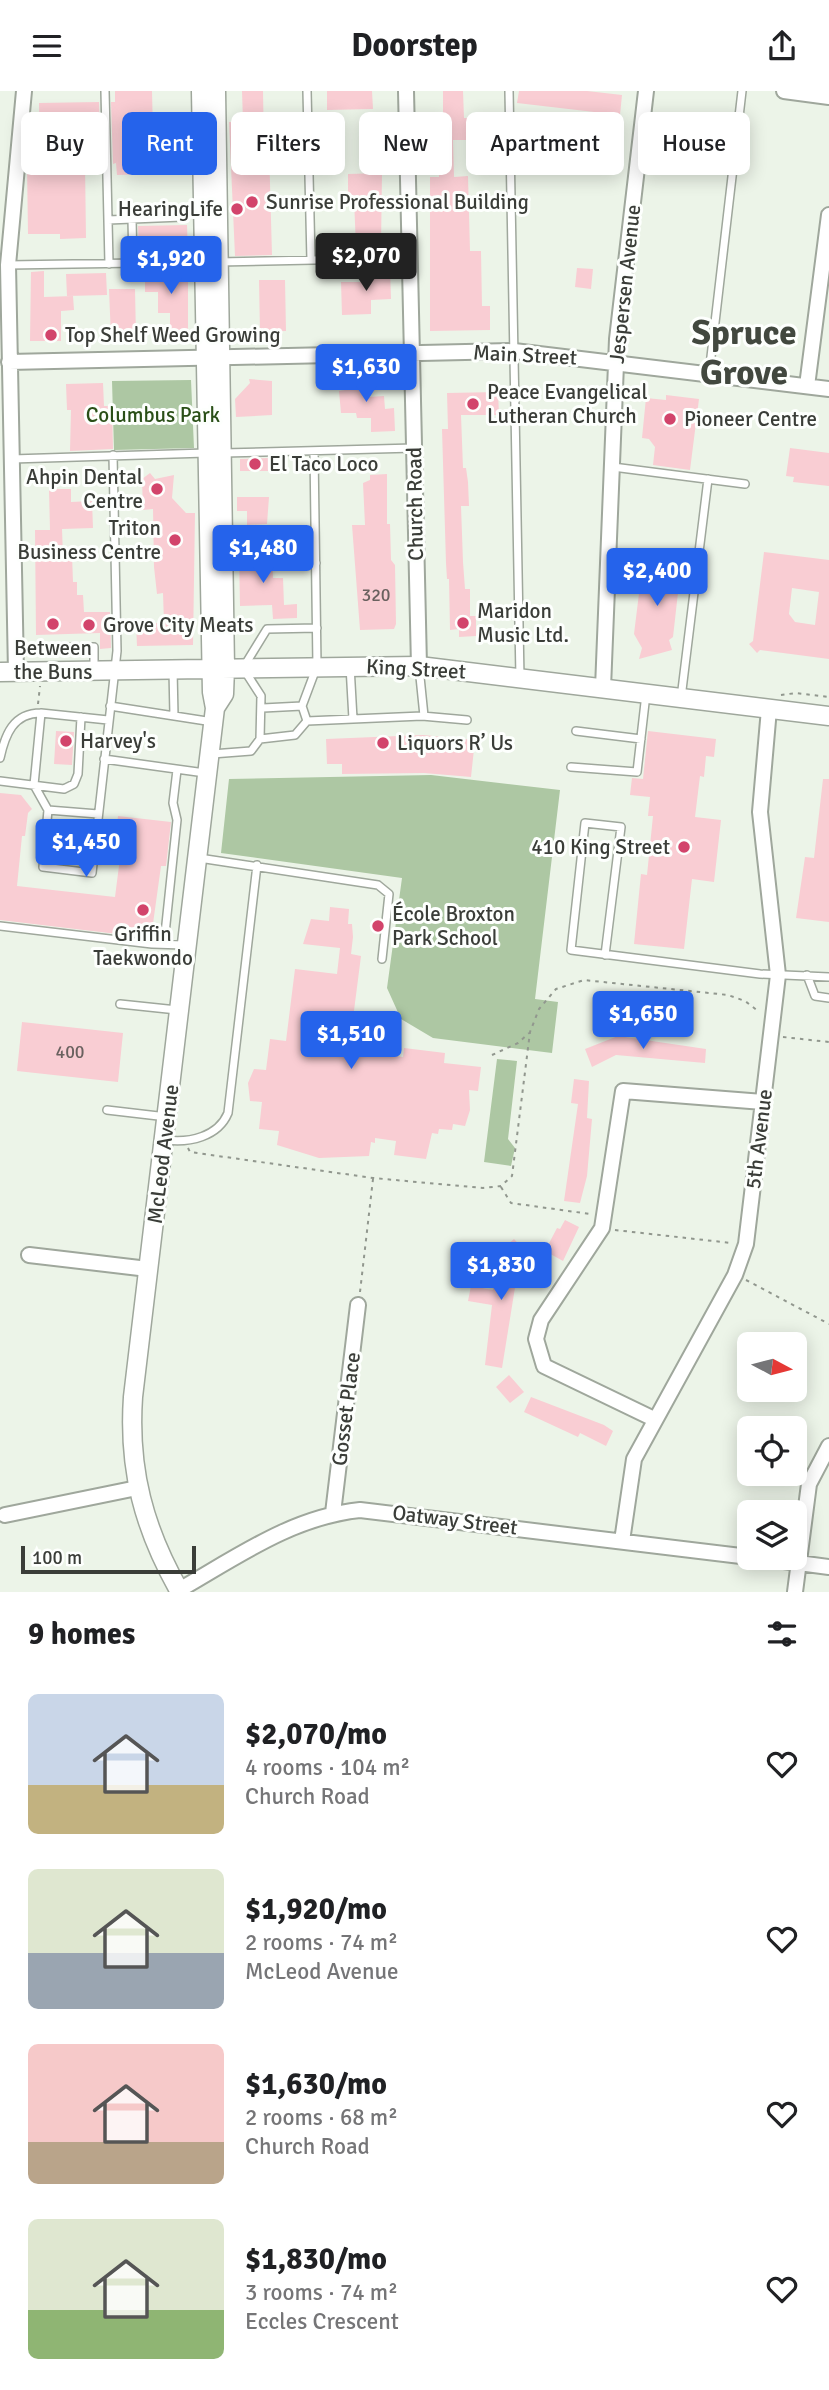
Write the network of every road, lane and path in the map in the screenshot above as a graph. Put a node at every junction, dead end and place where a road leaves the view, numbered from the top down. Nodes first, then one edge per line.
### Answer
1 (24, 91) edge
2 (106, 91) edge
3 (201, 91) edge
4 (216, 91) edge
5 (307, 91) edge
6 (406, 91) edge
7 (509, 91) edge
8 (646, 91) edge
9 (743, 91) edge
10 (784, 91) edge
11 (829, 97) edge
12 (510, 112) edge
13 (511, 175) edge
14 (829, 215) edge
15 (181, 217) dead end
16 (132, 219) junction
17 (108, 220) junction
18 (410, 258) junction
19 (311, 260) junction
20 (210, 262) junction
21 (108, 264) junction
22 (133, 264) junction
23 (8, 265) junction
24 (514, 351) junction
25 (412, 353) junction
26 (213, 358) junction
27 (9, 362) junction
28 (616, 363) junction
29 (709, 374) junction
30 (807, 386) junction
31 (829, 389) edge
32 (414, 448) junction
33 (314, 451) junction
34 (215, 453) junction
35 (113, 455) junction
36 (11, 459) junction
37 (613, 467) junction
38 (708, 479) junction
39 (745, 484) dead end
40 (316, 563) junction
41 (277, 565) dead end
42 (317, 628) junction
43 (16, 647) junction
44 (351, 665) junction
45 (317, 666) junction
46 (419, 666) junction
47 (227, 668) junction
48 (173, 669) junction
49 (116, 670) junction
50 (94, 671) junction
51 (8, 672) edge
52 (520, 678) junction
53 (41, 686) dead end
54 (603, 688) junction
55 (646, 694) junction
56 (782, 695) dead end
57 (829, 697) edge
58 (681, 698) junction
59 (110, 706) junction
60 (302, 706) junction
61 (263, 708) junction
62 (769, 709) junction
63 (41, 713) junction
64 (215, 715) junction
65 (174, 716) junction
66 (424, 716) junction
67 (829, 716) edge
68 (81, 717) junction
69 (353, 719) junction
70 (108, 720) junction
71 (467, 720) dead end
72 (307, 721) junction
73 (576, 731) dead end
74 (260, 739) junction
75 (641, 739) junction
76 (211, 754) junction
77 (0, 758) edge
78 (104, 759) junction
79 (572, 767) dead end
80 (177, 770) junction
81 (209, 773) junction
82 (0, 781) edge
83 (34, 785) junction
84 (48, 810) junction
85 (98, 814) junction
86 (199, 858) junction
87 (257, 865) junction
88 (0, 926) edge
89 (164, 943) junction
90 (189, 946) junction
91 (605, 955) junction
92 (382, 959) dead end
93 (778, 975) junction
94 (807, 975) junction
95 (829, 977) edge
96 (829, 998) edge
97 (120, 1004) dead end
98 (181, 1011) junction
99 (758, 1011) dead end
100 (530, 1032) junction
101 (782, 1037) dead end
102 (829, 1042) edge
103 (492, 1055) dead end
104 (762, 1102) junction
105 (107, 1110) dead end
106 (168, 1117) junction
107 (165, 1140) junction
108 (184, 1142) junction
109 (373, 1178) junction
110 (501, 1186) junction
111 (603, 1222) junction
112 (746, 1244) junction
113 (29, 1255) dead end
114 (148, 1269) junction
115 (735, 1275) junction
116 (358, 1305) joint
117 (829, 1324) edge
118 (654, 1419) junction
119 (829, 1446) edge
120 (137, 1489) junction
121 (807, 1500) edge
122 (333, 1513) junction
123 (5, 1515) dead end
124 (622, 1541) junction
125 (737, 1555) edge
126 (807, 1564) edge
127 (829, 1567) edge
128 (798, 1570) edge
129 (179, 1591) edge
130 (795, 1592) edge

1 - 23 street
2 - 17 lane
3 - 20 street, McLeod Avenue
4 - 20 street, McLeod Avenue
5 - 19 lane
6 - 18 street, Church Road
7 - 12 lane
8 - 28 street, Jespersen Avenue
9 - 29 lane
10 - 11 street
13 - 24 lane
14 - 30 street
15 - 16 lane
16 - 17 lane
16 - 22 lane
17 - 21 lane
18 - 19 lane
18 - 25 street, Church Road
19 - 20 lane
20 - 22 lane
20 - 26 street, McLeod Avenue
21 - 22 lane
21 - 23 lane
23 - 27 street
24 - 25 street, Main Street
24 - 28 street, Main Street
24 - 52 lane
25 - 26 street, Main Street
25 - 32 street, Church Road
26 - 27 street, Main Street
26 - 34 street, McLeod Avenue
27 - 36 street
28 - 29 street, Main Street
28 - 37 street, Jespersen Avenue
29 - 30 street, Main Street
30 - 31 street, Main Street
32 - 33 lane
32 - 46 street, Church Road
33 - 34 lane
33 - 40 lane
34 - 35 lane
34 - 47 street, McLeod Avenue
35 - 36 lane
35 - 49 lane
36 - 43 street
37 - 38 lane
37 - 54 street, Jespersen Avenue
38 - 39 lane
38 - 58 lane
40 - 41 lane
40 - 42 lane
42 - 45 lane
42 - 47 lane
43 - 50 lane
43 - 51 street
44 - 45 street, King Street
44 - 46 street, King Street
44 - 69 lane
45 - 47 street, King Street
45 - 60 lane
46 - 52 street, King Street
46 - 66 lane
47 - 48 street, King Street
47 - 61 lane
47 - 64 street, McLeod Avenue
48 - 49 street, King Street
48 - 65 lane
49 - 50 street, King Street
49 - 59 lane
50 - 51 street, King Street
52 - 54 street, King Street
53 - 63 path
54 - 55 street, King Street
55 - 58 street, King Street
55 - 75 lane
56 - 57 path
58 - 62 street, King Street
59 - 65 lane
59 - 70 lane
60 - 61 lane
60 - 72 lane
61 - 74 lane
62 - 67 street, King Street
62 - 93 street, 5th Avenue
63 - 68 lane
63 - 77 lane
63 - 83 lane
64 - 65 lane
64 - 76 street, McLeod Avenue
66 - 69 lane
66 - 71 lane
68 - 70 lane
68 - 83 lane
69 - 72 lane
70 - 78 lane
72 - 74 lane
73 - 75 lane
74 - 76 lane
75 - 79 lane
76 - 81 street, McLeod Avenue
78 - 80 lane
78 - 85 lane
80 - 81 lane
80 - 89 lane
81 - 86 street, McLeod Avenue
82 - 83 lane
83 - 84 lane
84 - 85 lane
84 - 85 lane
86 - 87 lane
86 - 90 street, McLeod Avenue
87 - 92 lane
87 - 108 lane
88 - 89 lane
89 - 90 lane
90 - 98 street, McLeod Avenue
91 - 91 lane
91 - 93 lane
93 - 94 lane
93 - 104 street, 5th Avenue
94 - 95 lane
94 - 96 lane
97 - 98 lane
98 - 106 street, McLeod Avenue
99 - 100 path
100 - 103 path
100 - 110 path
101 - 102 path
104 - 111 street
104 - 112 street, 5th Avenue
105 - 106 lane
106 - 107 street, McLeod Avenue
107 - 108 lane
107 - 114 street, McLeod Avenue
108 - 109 path
109 - 110 path
109 - 116 path
110 - 111 path
111 - 112 path
111 - 118 street
112 - 115 street, 5th Avenue
113 - 114 street
114 - 120 street, McLeod Avenue
115 - 117 path
115 - 118 street, 5th Avenue
116 - 122 street, Gosset Place
118 - 124 street, 5th Avenue
119 - 121 street
120 - 123 street
120 - 129 street, McLeod Avenue
122 - 124 street, Oatway Street
122 - 129 street, Oatway Street
124 - 125 street, Oatway Street
126 - 127 street
128 - 130 street

